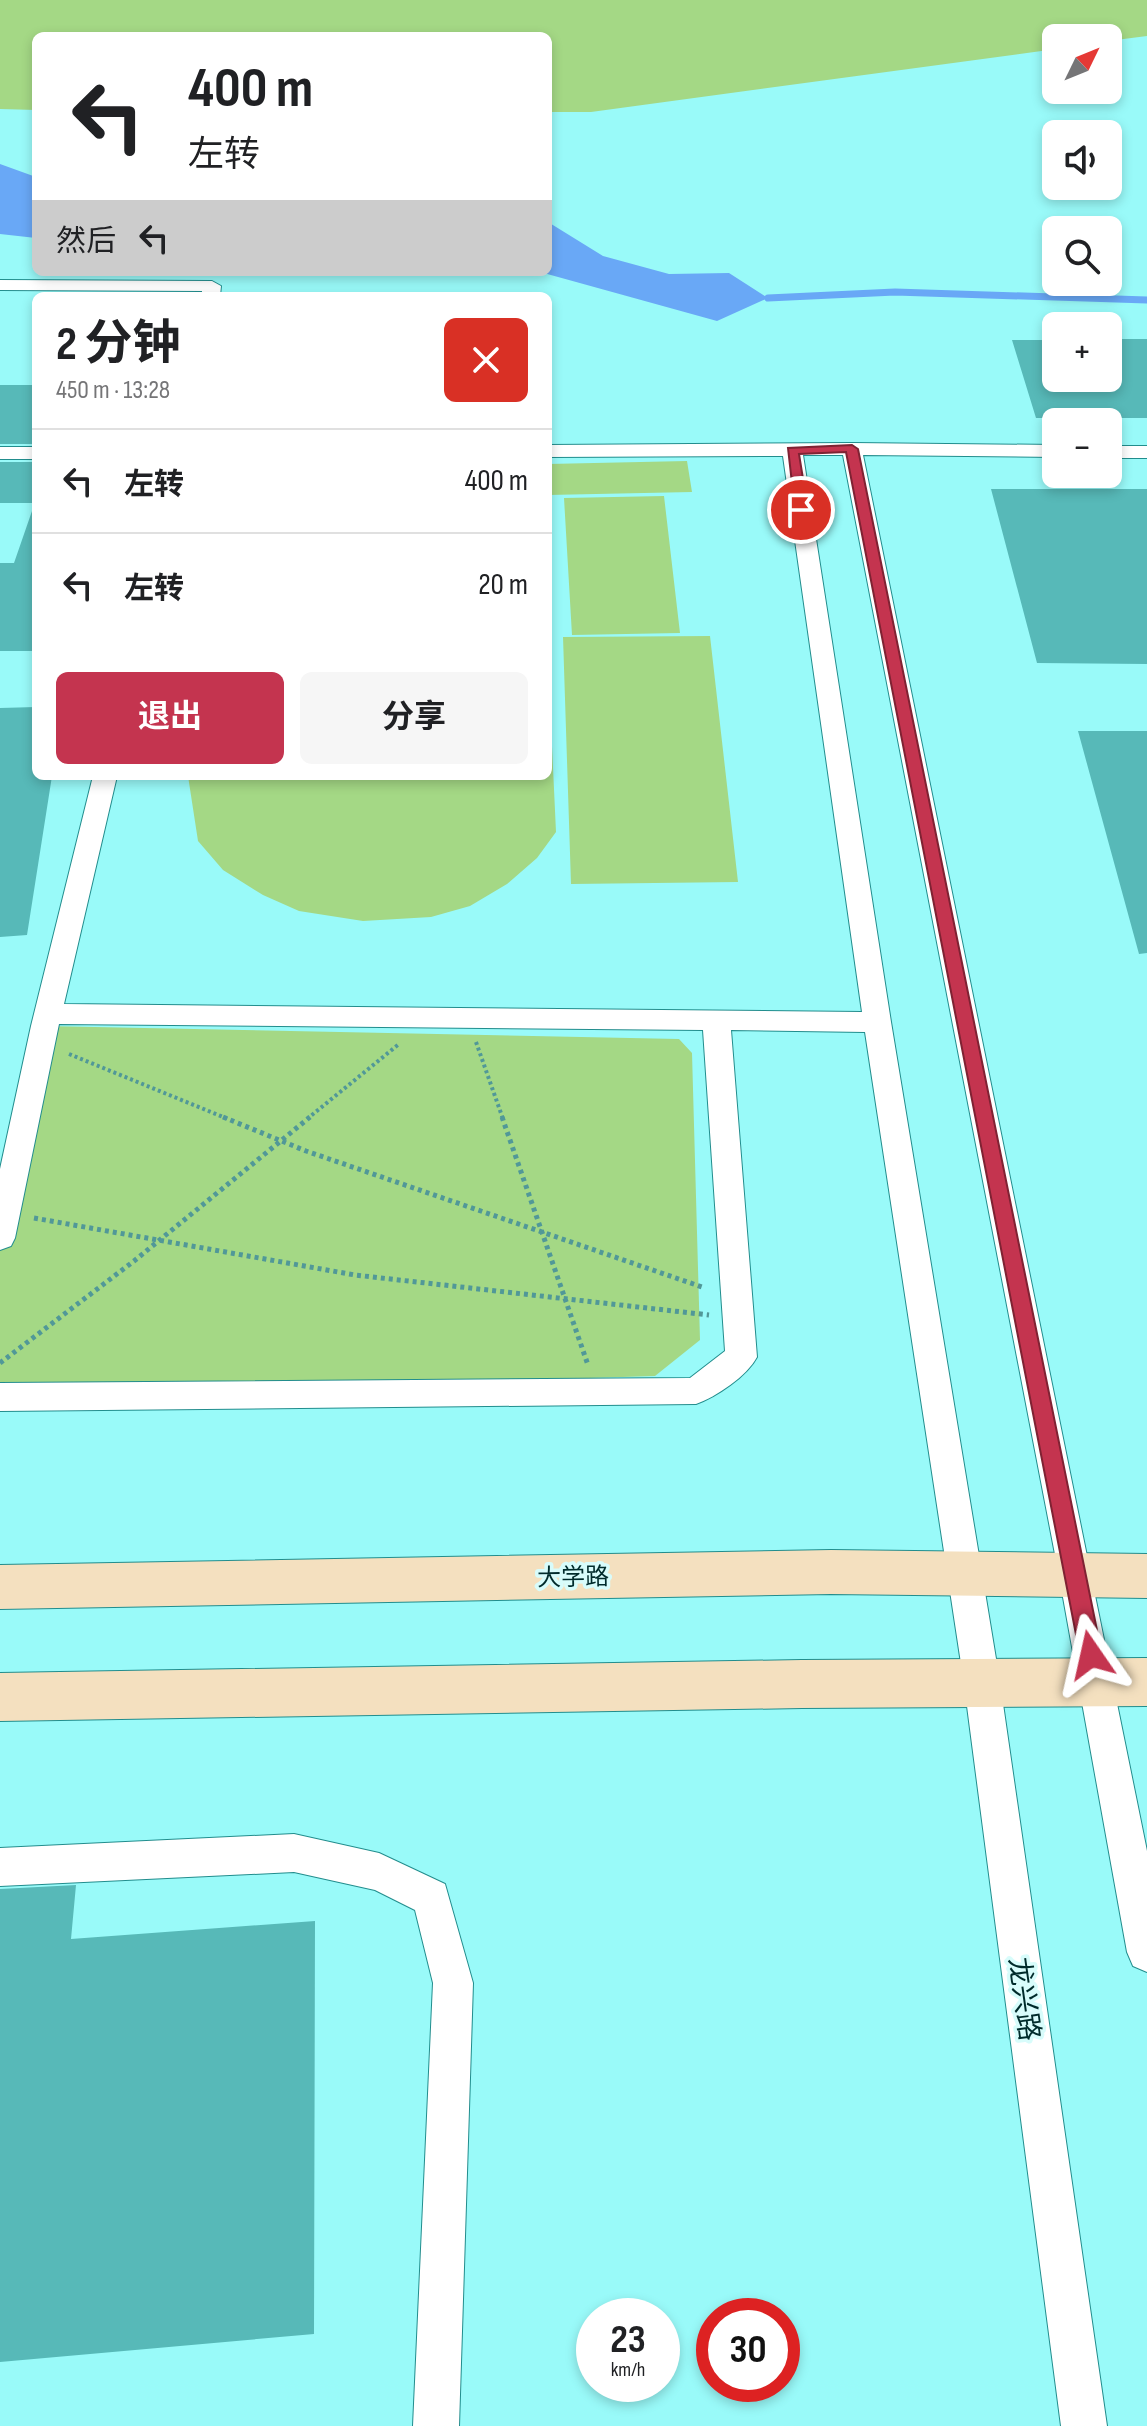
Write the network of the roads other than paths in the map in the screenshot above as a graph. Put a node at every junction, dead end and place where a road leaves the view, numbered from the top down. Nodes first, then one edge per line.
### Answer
1 (0, 285) edge
2 (211, 292) edge
3 (852, 449) junction
4 (792, 450) junction
5 (552, 451) edge
6 (1042, 451) edge
7 (1122, 452) edge
8 (1147, 452) edge
9 (0, 453) edge
10 (32, 453) edge
11 (104, 780) edge
12 (48, 1014) junction
13 (716, 1021) junction
14 (877, 1022) junction
15 (3, 1226) edge
16 (0, 1397) edge
17 (966, 1573) junction
18 (1076, 1575) junction
19 (1147, 1576) edge
20 (0, 1587) edge
21 (1096, 1682) junction
22 (1147, 1682) edge
23 (982, 1683) junction
24 (0, 1697) edge
25 (0, 1867) edge
26 (1147, 1952) edge
27 (436, 2426) edge
28 (1084, 2426) edge

1 - 2 street
3 - 4 street
3 - 6 street
3 - 18 street
4 - 5 street
4 - 14 street, 龙兴路
7 - 8 street
9 - 10 street
11 - 12 street
12 - 13 street
12 - 15 street
13 - 14 street
13 - 16 street
14 - 17 street, 龙兴路
17 - 18 main road, 大学路
17 - 20 main road, 大学路
17 - 23 street, 龙兴路
18 - 19 main road, 大学路
18 - 21 street
21 - 22 main road
21 - 23 main road
21 - 26 street
23 - 24 main road
23 - 28 street, 龙兴路
25 - 27 street

